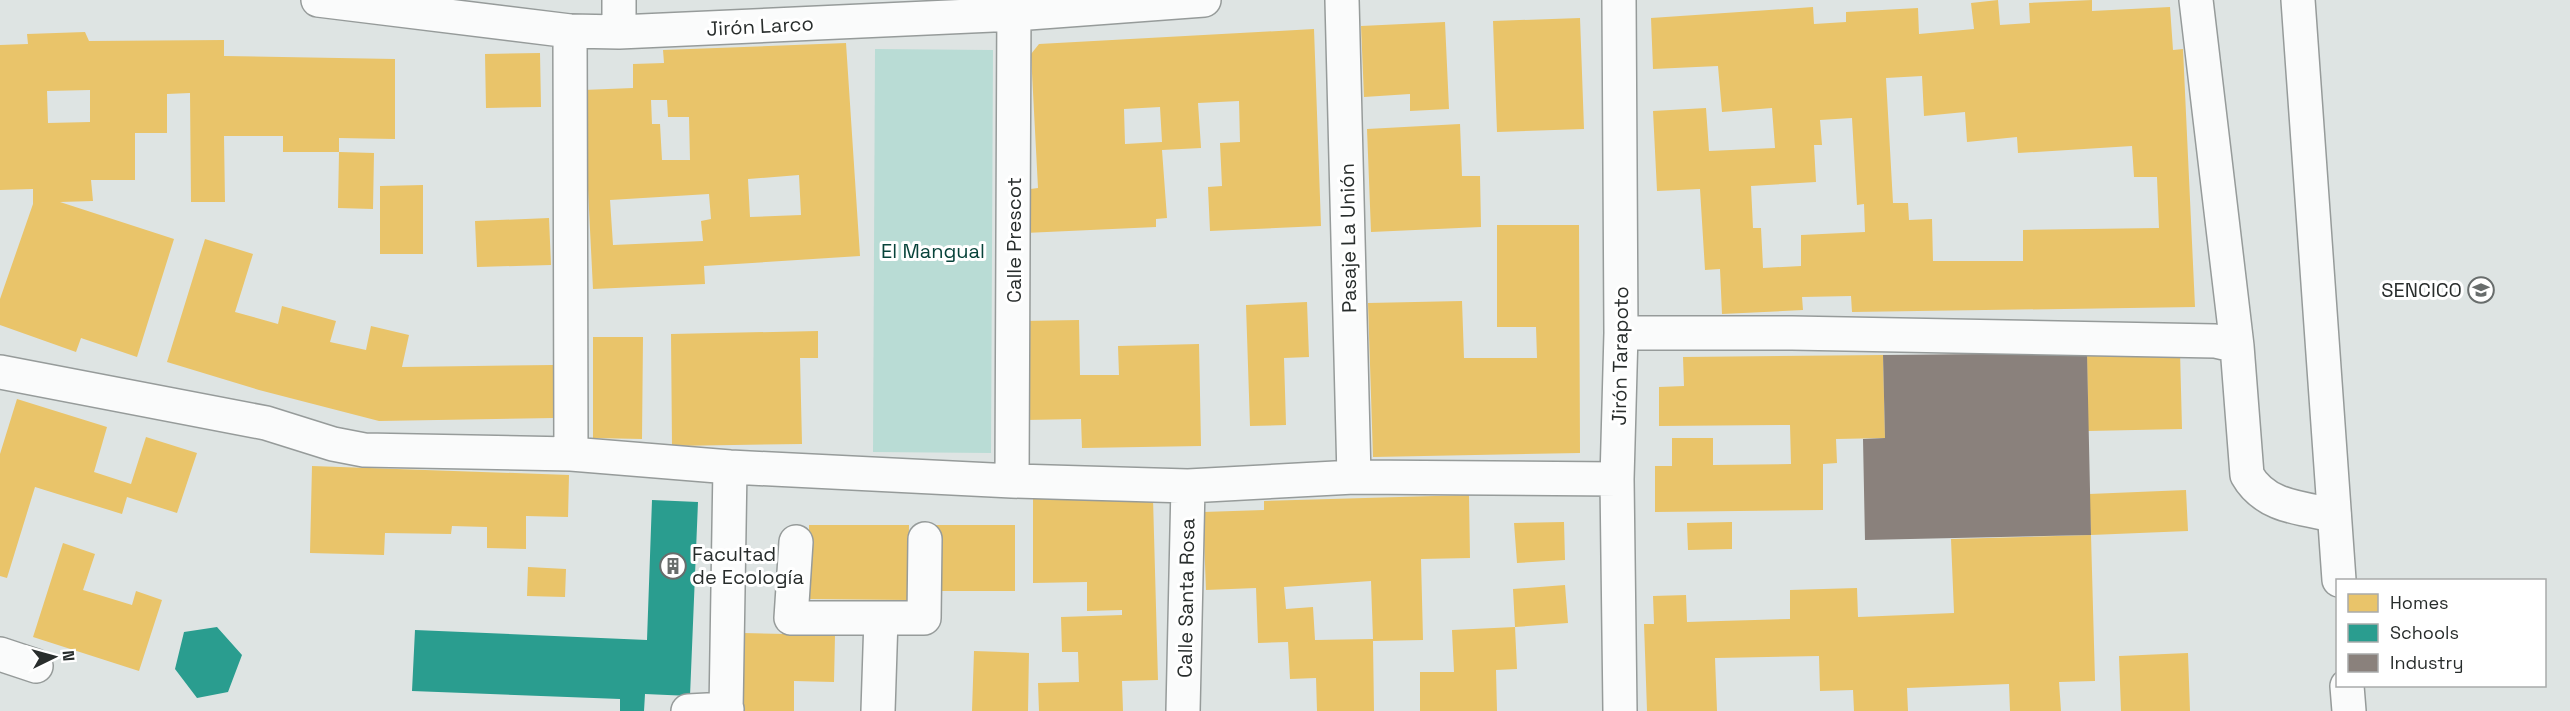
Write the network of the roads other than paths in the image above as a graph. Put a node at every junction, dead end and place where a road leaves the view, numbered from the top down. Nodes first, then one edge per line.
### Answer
1 (318, 0) edge
2 (328, 0) edge
3 (619, 0) edge
4 (1204, 0) edge
5 (1342, 0) edge
6 (1619, 0) edge
7 (2196, 0) edge
8 (2298, 0) edge
9 (1015, 7) edge
10 (570, 31) junction
11 (619, 32) junction
12 (1622, 333) junction
13 (2237, 346) junction
14 (0, 372) edge
15 (571, 454) junction
16 (730, 467) junction
17 (1354, 477) junction
18 (1617, 479) junction
19 (1012, 481) junction
20 (1188, 486) junction
21 (2334, 515) junction
22 (926, 538) dead end
23 (796, 542) dead end
24 (2339, 579) edge
25 (881, 618) junction
26 (0, 654) edge
27 (36, 666) dead end
28 (2347, 687) edge
29 (727, 710) edge
30 (688, 711) edge
31 (878, 711) edge
32 (1183, 711) edge
33 (1620, 711) edge
34 (2349, 711) edge

1 - 2 main road, Jirón Larco
2 - 10 main road, Jirón Larco
3 - 11 main road
4 - 9 main road, Jirón Larco
5 - 17 main road, Pasaje La Unión
6 - 12 main road, Jirón Tarapoto
7 - 13 main road
8 - 21 main road
9 - 11 main road, Jirón Larco
9 - 19 main road, Calle Prescot
10 - 11 main road, Jirón Larco
10 - 15 main road
12 - 13 main road
12 - 18 main road, Jirón Tarapoto
13 - 21 main road
14 - 15 main road
15 - 16 main road
16 - 19 main road
16 - 29 main road
17 - 18 main road
17 - 20 main road
18 - 33 main road, Jirón Tarapoto
19 - 20 main road
20 - 32 main road, Calle Santa Rosa
21 - 24 main road
22 - 25 main road
23 - 25 main road
25 - 31 main road
26 - 27 main road
28 - 34 main road
29 - 30 main road

